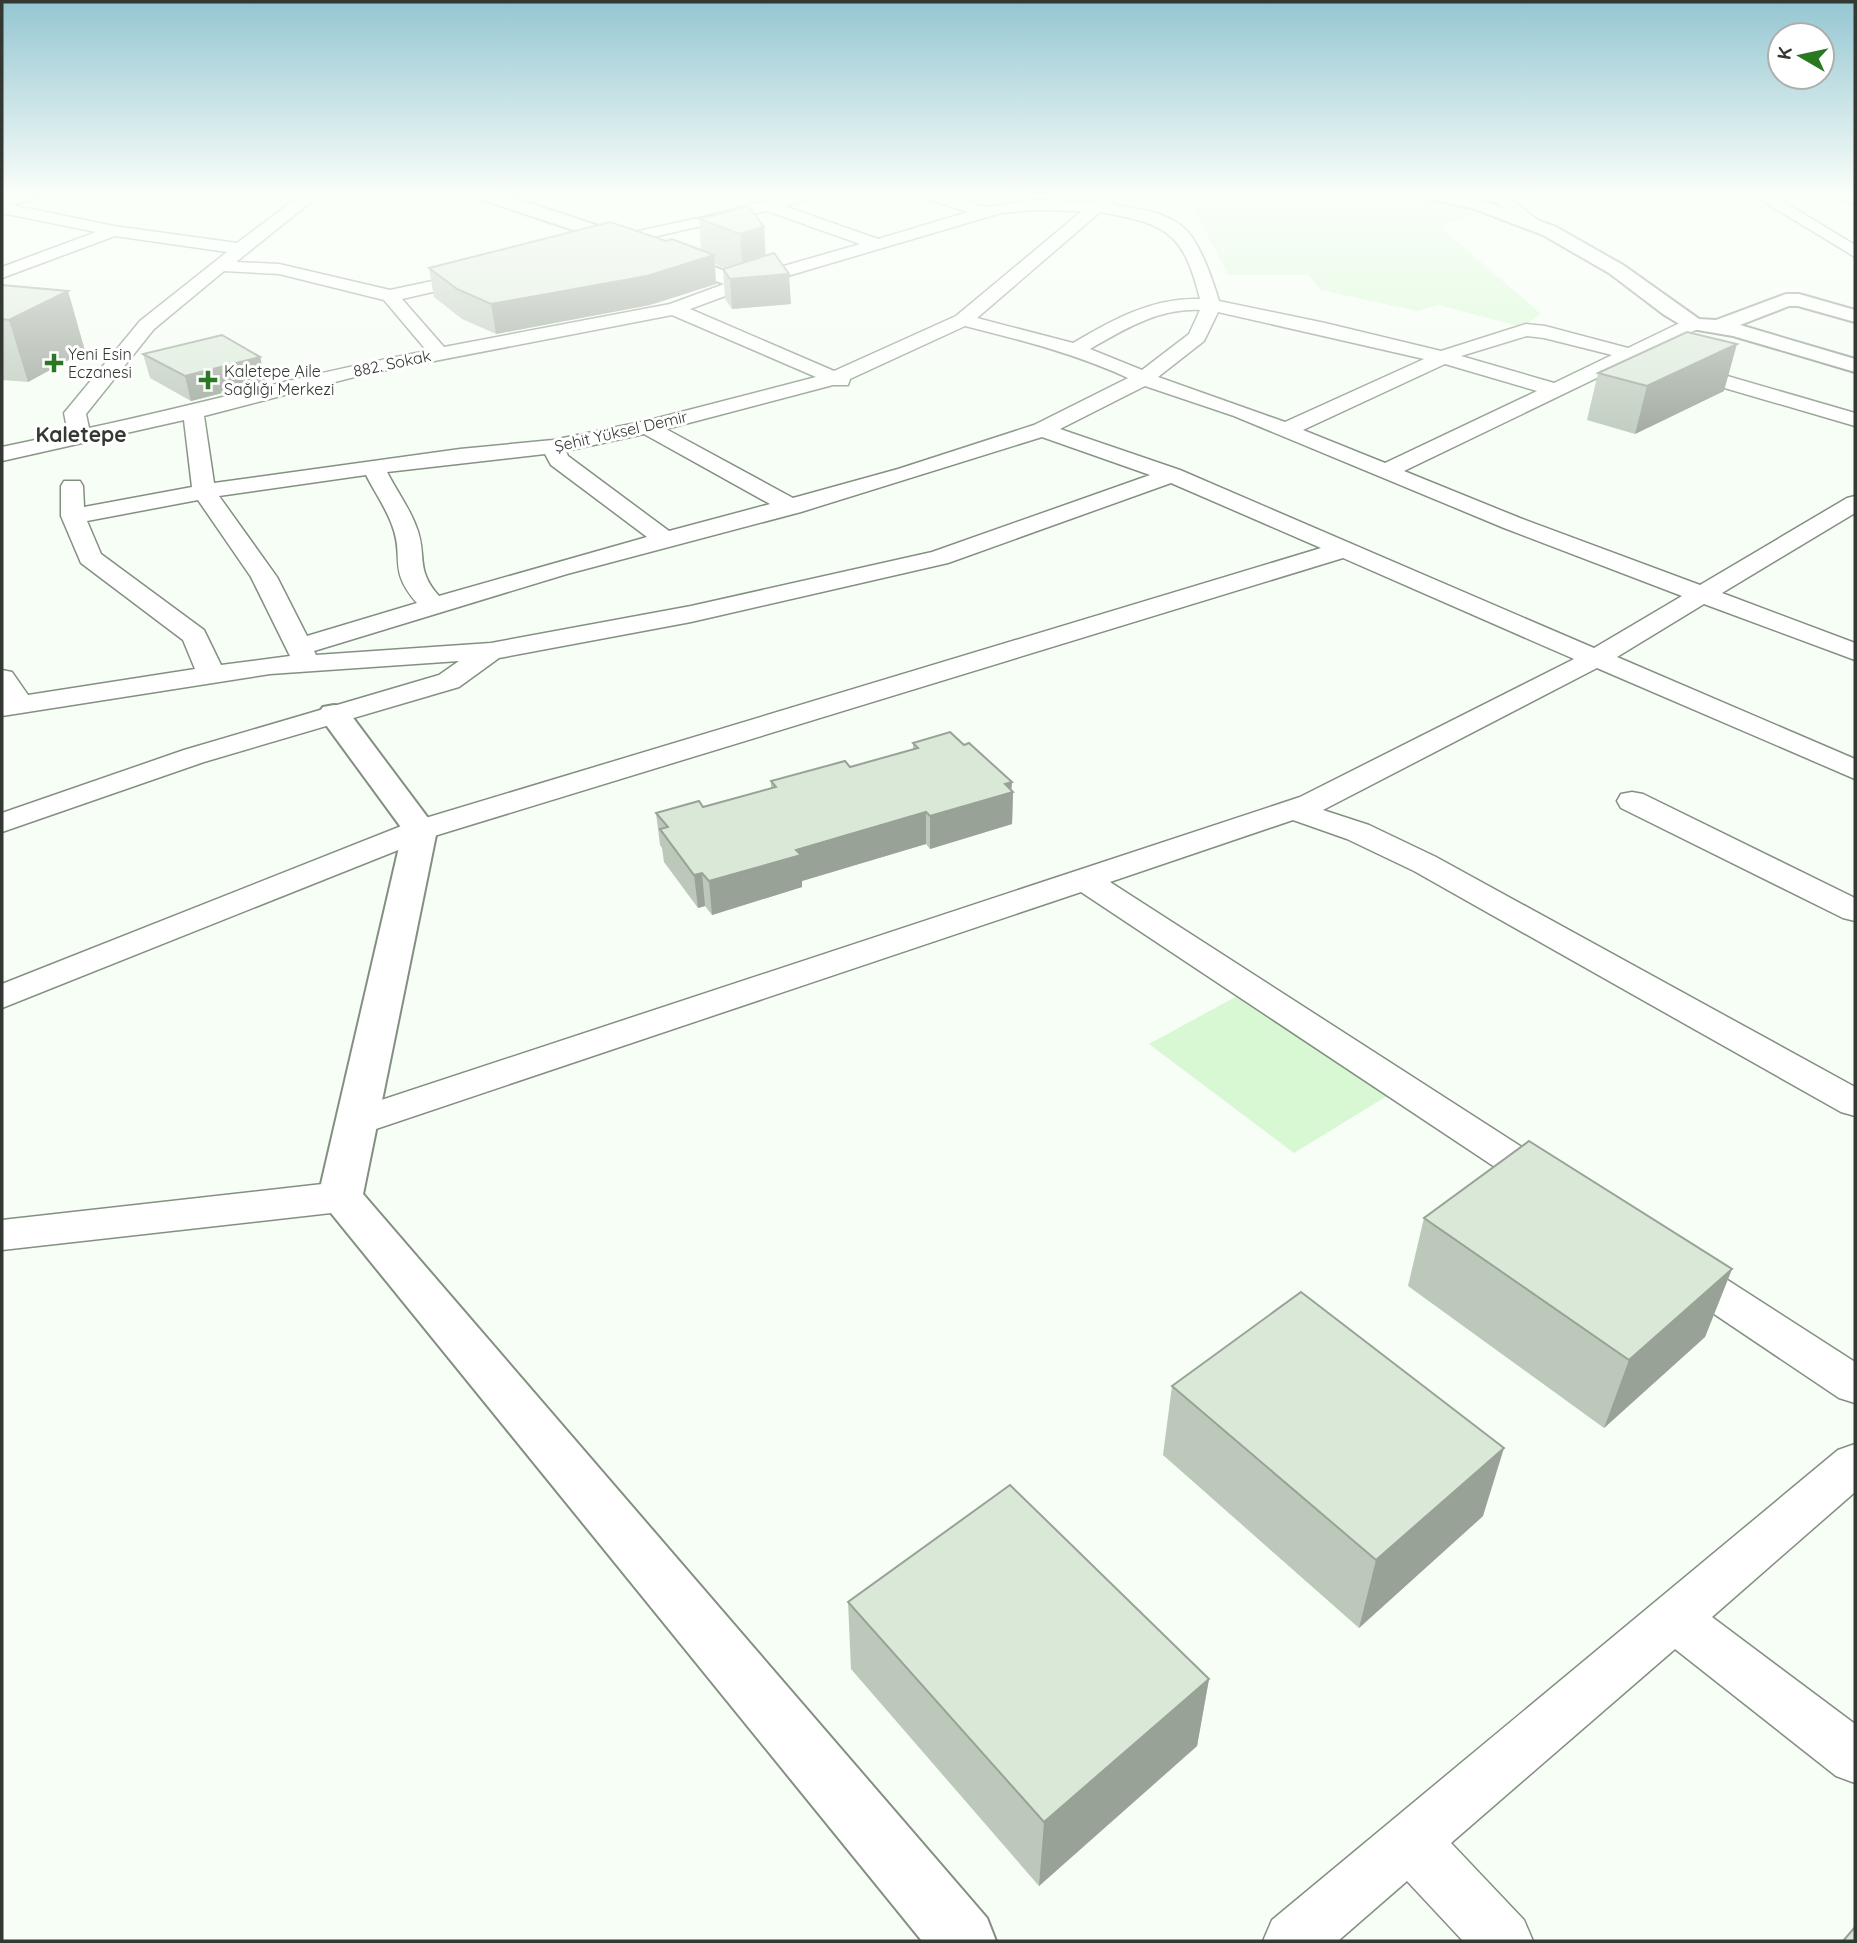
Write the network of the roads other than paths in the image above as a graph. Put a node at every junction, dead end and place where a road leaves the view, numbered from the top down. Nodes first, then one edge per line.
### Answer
1 (197, 285) edge
2 (351, 285) edge
3 (445, 285) edge
4 (739, 285) edge
5 (1005, 285) edge
6 (1205, 285) edge
7 (1636, 285) edge
8 (390, 296) junction
9 (1210, 307) junction
10 (674, 309) junction
11 (1855, 316) edge
12 (963, 320) junction
13 (1693, 324) junction
14 (1719, 326) junction
15 (1073, 351) junction
16 (439, 353) junction
17 (1629, 355) junction
18 (1445, 356) junction
19 (1855, 366) edge
20 (1144, 378) junction
21 (833, 379) junction
22 (858, 385) dead end
23 (1556, 390) junction
24 (193, 412) junction
25 (1855, 420) edge
26 (647, 427) junction
27 (1042, 430) junction
28 (1285, 430) junction
29 (80, 438) junction
30 (553, 447) junction
31 (2, 454) edge
32 (373, 467) junction
33 (1386, 471) junction
34 (1172, 475) junction
35 (72, 486) dead end
36 (204, 491) junction
37 (1855, 503) edge
38 (793, 507) junction
39 (73, 516) junction
40 (667, 541) junction
41 (1345, 549) junction
42 (1702, 593) junction
43 (434, 606) junction
44 (491, 651) junction
45 (1855, 652) edge
46 (303, 655) junction
47 (1596, 658) junction
48 (211, 675) junction
49 (2, 678) edge
50 (11, 706) edge
51 (334, 714) junction
52 (1855, 770) edge
53 (1632, 801) dead end
54 (1292, 810) junction
55 (2, 823) edge
56 (420, 830) junction
57 (1085, 880) junction
58 (1855, 911) edge
59 (8, 987) edge
60 (1855, 1102) edge
61 (356, 1122) junction
62 (340, 1197) junction
63 (1575, 1201) edge
64 (2, 1235) edge
65 (1657, 1255) edge
66 (1855, 1385) edge
67 (1855, 1464) edge
68 (1675, 1618) junction
69 (1855, 1757) edge
70 (1410, 1842) junction
71 (964, 1941) edge
72 (1293, 1941) edge
73 (1503, 1941) edge

1 - 29 street
2 - 8 street
3 - 8 street
4 - 10 street, 882. Sokak
5 - 12 street, Şehit Yüksel Demir
6 - 9 street
7 - 13 street
8 - 16 street
9 - 15 street
9 - 18 street
9 - 20 street
10 - 16 street, 882. Sokak
10 - 21 street
11 - 14 street
12 - 15 street
12 - 21 street, Şehit Yüksel Demir
13 - 14 street
13 - 17 street
14 - 19 street
15 - 20 street
16 - 24 street, 882. Sokak
17 - 18 street
17 - 23 street
17 - 25 street
18 - 23 street
18 - 28 street
20 - 27 street
20 - 28 street
21 - 22 street
21 - 26 street, Şehit Yüksel Demir
23 - 33 street
24 - 29 street, 882. Sokak
24 - 36 street
26 - 30 street, Şehit Yüksel Demir
26 - 38 street
27 - 34 street
27 - 38 street
28 - 33 street
29 - 31 street, 882. Sokak
30 - 32 street, Şehit Yüksel Demir
30 - 40 street
32 - 36 street, Şehit Yüksel Demir
32 - 43 street
33 - 42 street
34 - 41 street
34 - 44 street
35 - 39 street
36 - 39 street, Şehit Yüksel Demir
36 - 46 street
37 - 42 street
38 - 40 street
39 - 48 street
40 - 43 street
41 - 47 street
41 - 56 street
42 - 45 street
42 - 47 street
43 - 46 street
44 - 46 street
44 - 51 street
46 - 48 street
47 - 52 street
47 - 54 street
48 - 50 street
49 - 50 street
51 - 55 street
51 - 56 street
53 - 58 street
54 - 57 street
54 - 60 street
56 - 59 street
56 - 61 street
57 - 61 street
57 - 63 street
61 - 62 street
62 - 64 street
62 - 71 street
65 - 66 street
67 - 68 street
68 - 69 street
68 - 70 street
70 - 72 street
70 - 73 street

